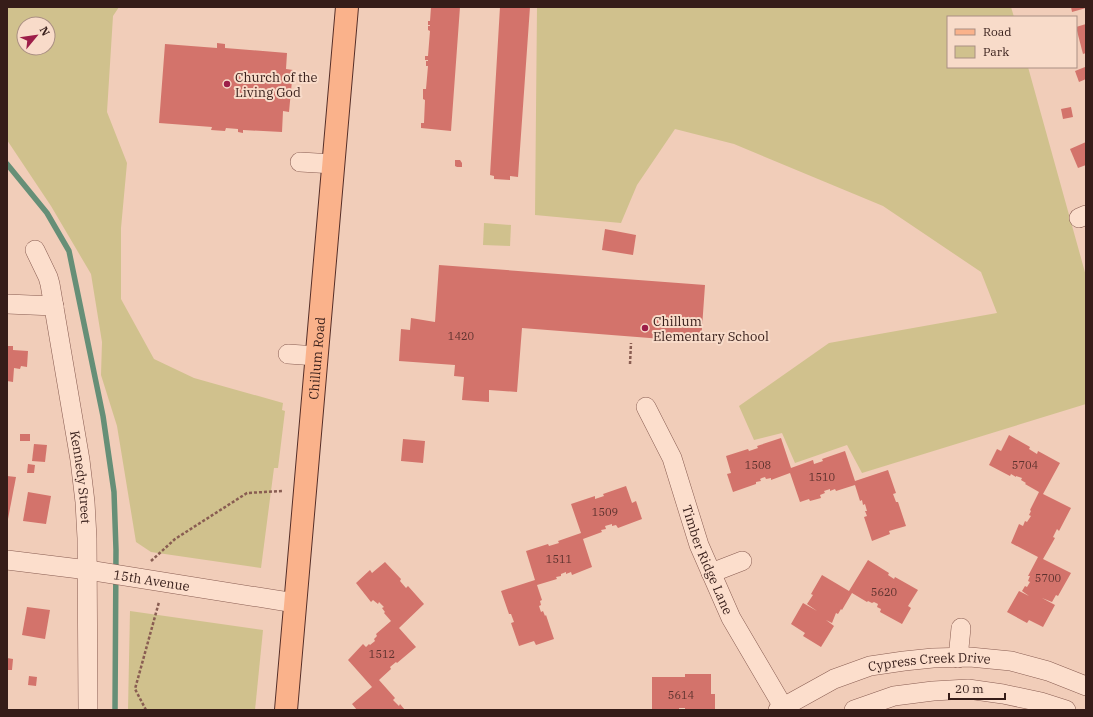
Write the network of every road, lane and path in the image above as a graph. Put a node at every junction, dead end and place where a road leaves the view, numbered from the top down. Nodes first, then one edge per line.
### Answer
1 (347, 7) edge
2 (300, 162) dead end
3 (334, 164) junction
4 (35, 250) dead end
5 (7, 304) edge
6 (54, 306) junction
7 (631, 343) dead end
8 (288, 354) dead end
9 (317, 356) junction
10 (630, 364) dead end
11 (646, 407) dead end
12 (282, 491) dead end
13 (7, 560) edge
14 (742, 561) dead end
15 (147, 565) dead end
16 (88, 570) junction
17 (711, 573) junction
18 (159, 602) dead end
19 (295, 603) junction
20 (961, 628) dead end
21 (958, 658) junction
22 (1086, 686) edge
23 (782, 709) edge
24 (88, 710) edge
25 (146, 710) edge
26 (286, 710) edge
27 (854, 710) edge
28 (1066, 710) edge

1 - 3 main road, Chillum Road
2 - 3 street
3 - 9 main road, Chillum Road
4 - 6 street, Kennedy Street
5 - 6 street
6 - 16 street, Kennedy Street
7 - 10 path
8 - 9 street
9 - 19 main road, Chillum Road
11 - 17 street, Timber Ridge Lane
12 - 15 path
13 - 16 street, 15th Avenue
14 - 17 street
16 - 19 street, 15th Avenue
16 - 24 street, Kennedy Street
17 - 23 street, Timber Ridge Lane
18 - 25 path
19 - 26 main road, Chillum Road
20 - 21 street
21 - 22 street, Cypress Creek Drive
21 - 23 street, Cypress Creek Drive
27 - 28 street, Cypress Creek Drive

